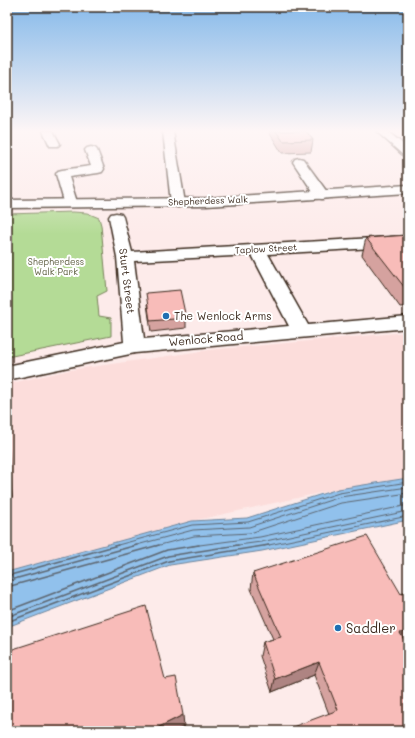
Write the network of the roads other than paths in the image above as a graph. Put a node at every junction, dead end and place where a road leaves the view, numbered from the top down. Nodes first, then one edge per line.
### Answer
1 (96, 165) edge
2 (173, 165) edge
3 (301, 165) edge
4 (408, 189) edge
5 (322, 195) junction
6 (70, 202) junction
7 (178, 203) junction
8 (7, 204) edge
9 (116, 217) dead end
10 (408, 241) edge
11 (258, 250) junction
12 (125, 257) junction
13 (408, 322) edge
14 (301, 331) junction
15 (135, 346) junction
16 (7, 373) edge

1 - 6 street
2 - 7 street
3 - 5 street
4 - 5 street, Shepherdess Walk
5 - 7 street, Shepherdess Walk
6 - 7 street, Shepherdess Walk
6 - 8 street, Shepherdess Walk
9 - 12 street, Sturt Street
10 - 11 street, Taplow Street
11 - 12 street, Taplow Street
11 - 14 street
12 - 15 street, Sturt Street
13 - 14 street, Wenlock Road
14 - 15 street, Wenlock Road
15 - 16 street, Wenlock Road

